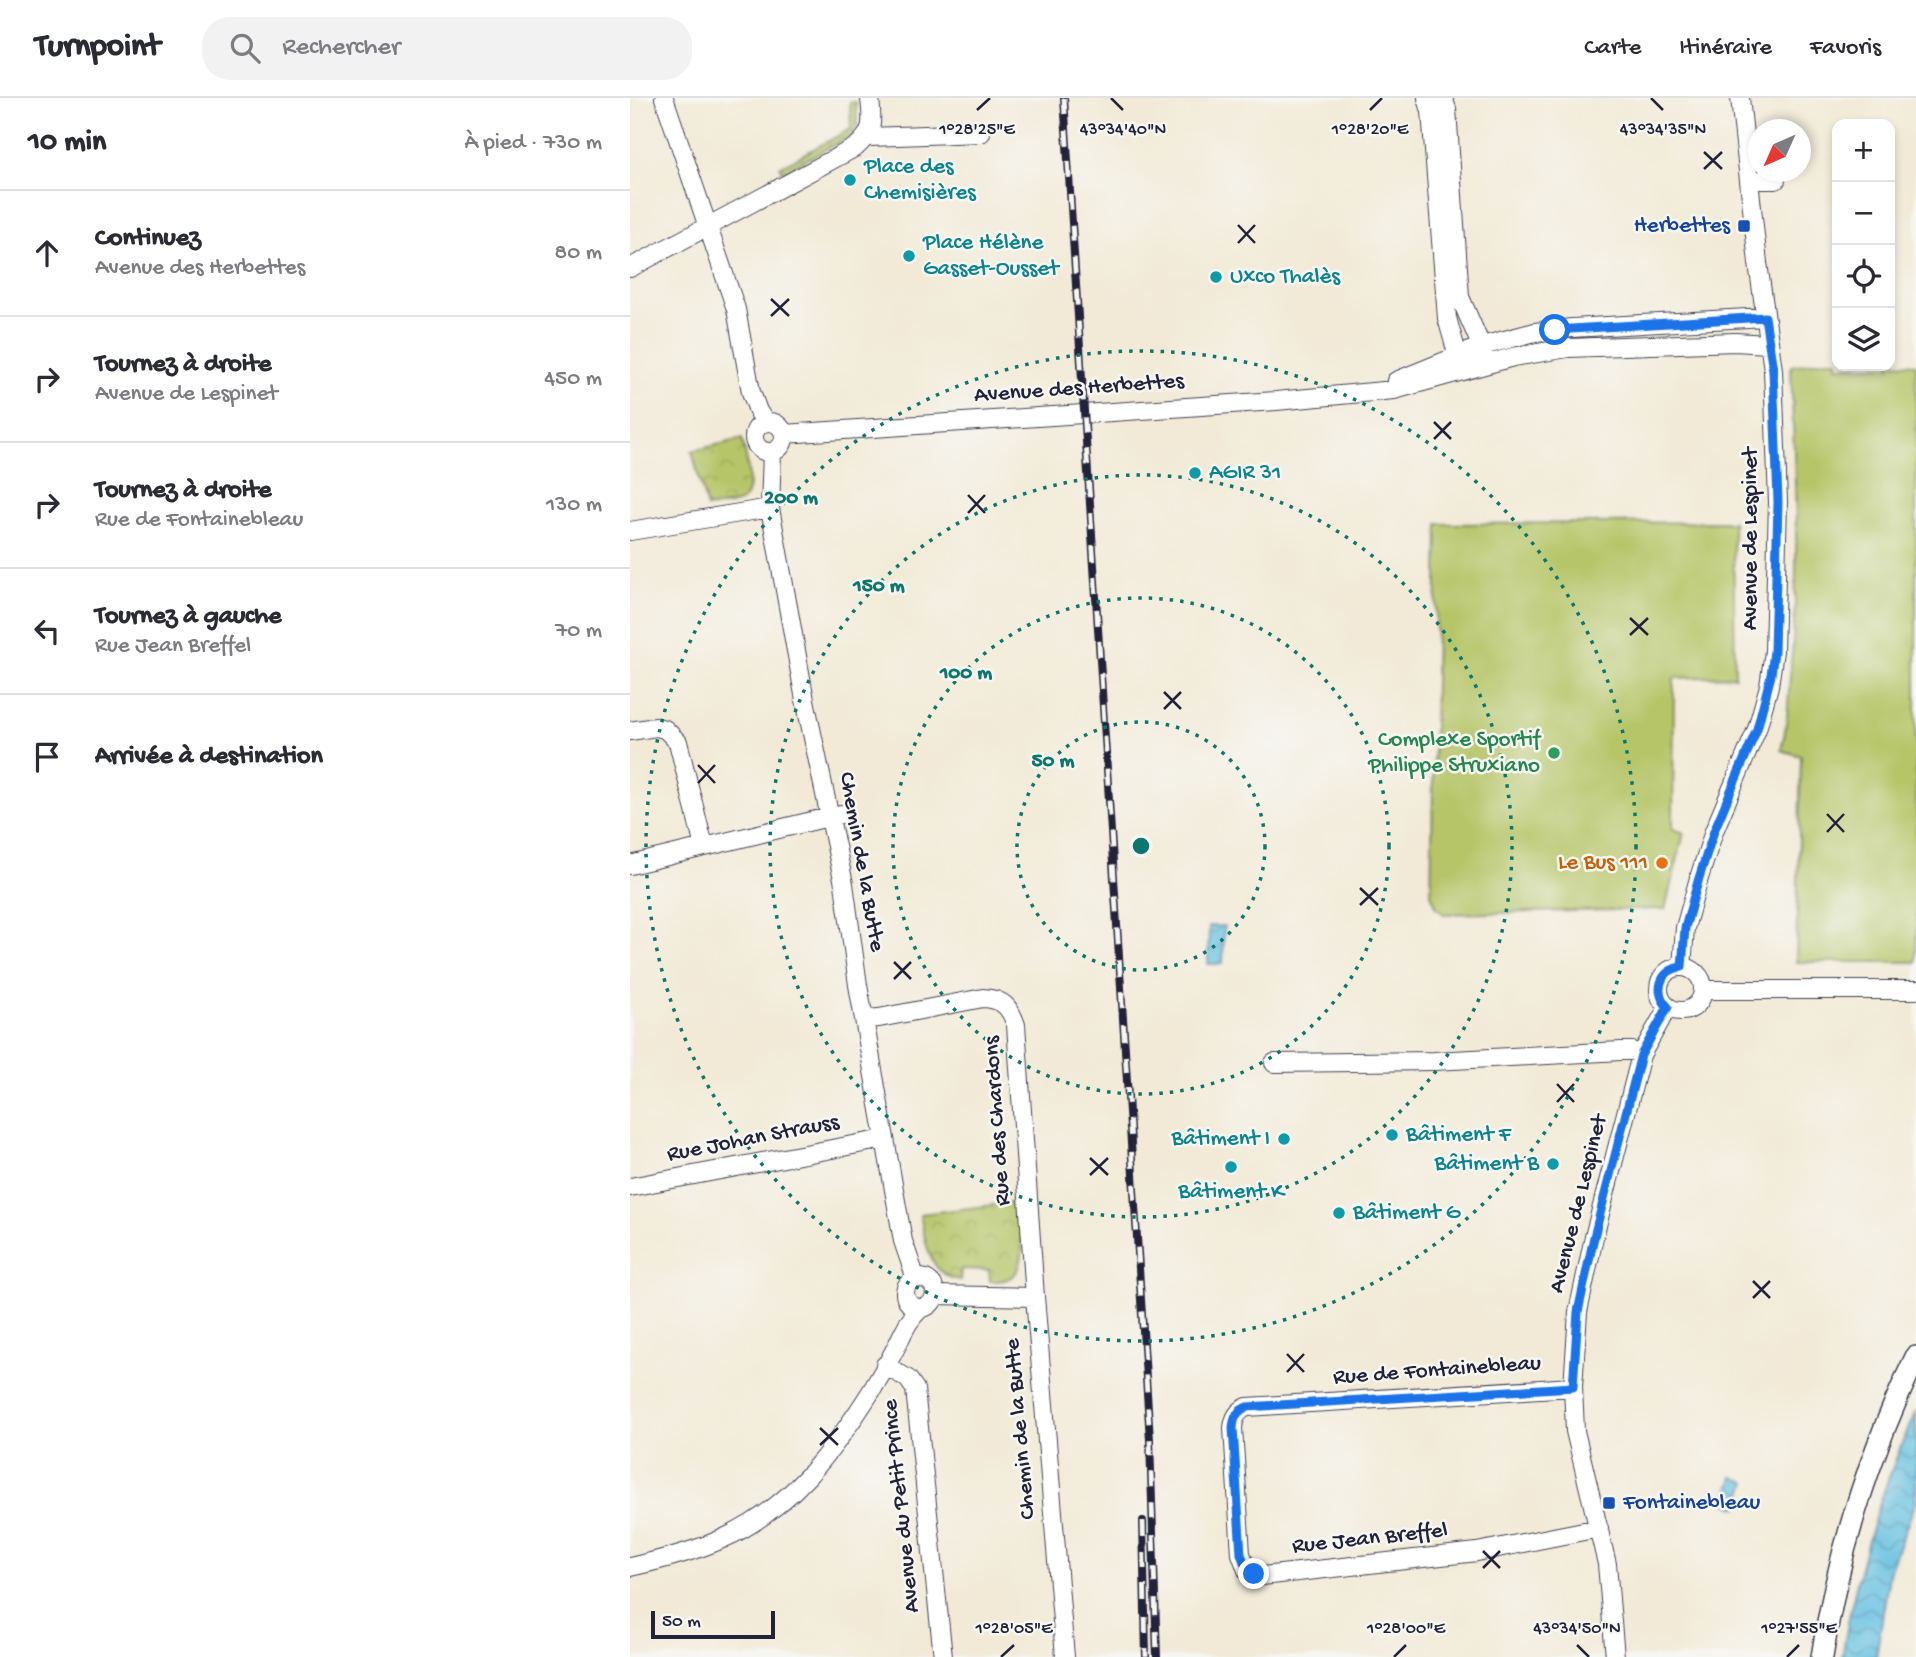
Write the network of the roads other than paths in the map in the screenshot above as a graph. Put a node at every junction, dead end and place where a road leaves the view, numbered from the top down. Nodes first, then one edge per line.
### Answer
1 (664, 98) edge
2 (870, 98) edge
3 (1427, 98) edge
4 (1443, 98) edge
5 (1740, 98) edge
6 (981, 133) dead end
7 (869, 137) junction
8 (1748, 171) edge
9 (1749, 182) edge
10 (713, 224) junction
11 (630, 268) edge
12 (1765, 317) junction
13 (1768, 344) junction
14 (1482, 346) junction
15 (1460, 363) junction
16 (1489, 363) junction
17 (765, 422) junction
18 (784, 434) junction
19 (772, 452) junction
20 (770, 508) junction
21 (630, 531) edge
22 (630, 731) edge
23 (835, 815) junction
24 (704, 847) junction
25 (630, 865) edge
26 (1682, 967) junction
27 (1703, 990) junction
28 (1916, 990) edge
29 (1668, 1007) junction
30 (864, 1019) junction
31 (1641, 1055) junction
32 (1274, 1063) dead end
33 (885, 1139) junction
34 (630, 1187) edge
35 (916, 1279) junction
36 (935, 1295) junction
37 (1035, 1297) junction
38 (914, 1303) junction
39 (1916, 1357) edge
40 (885, 1365) junction
41 (1573, 1387) junction
42 (1233, 1428) joint
43 (1599, 1528) junction
44 (630, 1567) edge
45 (943, 1657) edge
46 (1065, 1657) edge
47 (1615, 1657) edge
48 (1822, 1657) edge

1 - 10 street
2 - 7 street
3 - 15 street
4 - 14 street
5 - 8 street, Avenue de Lespinet
6 - 7 street
7 - 10 street
9 - 12 street, Avenue de Lespinet
10 - 11 street
10 - 17 street
12 - 13 street, Avenue de Lespinet
12 - 14 street, Avenue des Herbettes
13 - 16 street, Avenue des Herbettes
13 - 26 street, Avenue de Lespinet
14 - 15 street, Avenue des Herbettes
14 - 16 street
15 - 16 street, Avenue des Herbettes
15 - 18 street, Avenue des Herbettes
17 - 18 street
17 - 19 street
18 - 19 street
19 - 20 street, Chemin de la Butte
20 - 21 street
20 - 23 street, Chemin de la Butte
22 - 24 street
23 - 24 street
23 - 30 street, Chemin de la Butte
24 - 25 street
26 - 27 street
26 - 29 street
27 - 28 street
27 - 29 street
29 - 31 street, Avenue de Lespinet
30 - 33 street, Chemin de la Butte
30 - 37 street, Rue des Chardons
31 - 32 street
31 - 41 street, Avenue de Lespinet
33 - 34 street, Rue Johan Strauss
33 - 35 street, Chemin de la Butte
35 - 36 street
35 - 38 street
36 - 37 street
36 - 38 street
37 - 46 street, Chemin de la Butte
38 - 40 street, Avenue du Petit Prince
39 - 48 main road
40 - 44 street, Avenue du Petit Prince
40 - 45 street, Avenue du Petit Prince
41 - 42 street, Rue de Fontainebleau
41 - 43 street, Avenue de Lespinet
42 - 43 street, Rue Jean Breffel
43 - 47 street, Avenue de Lespinet

